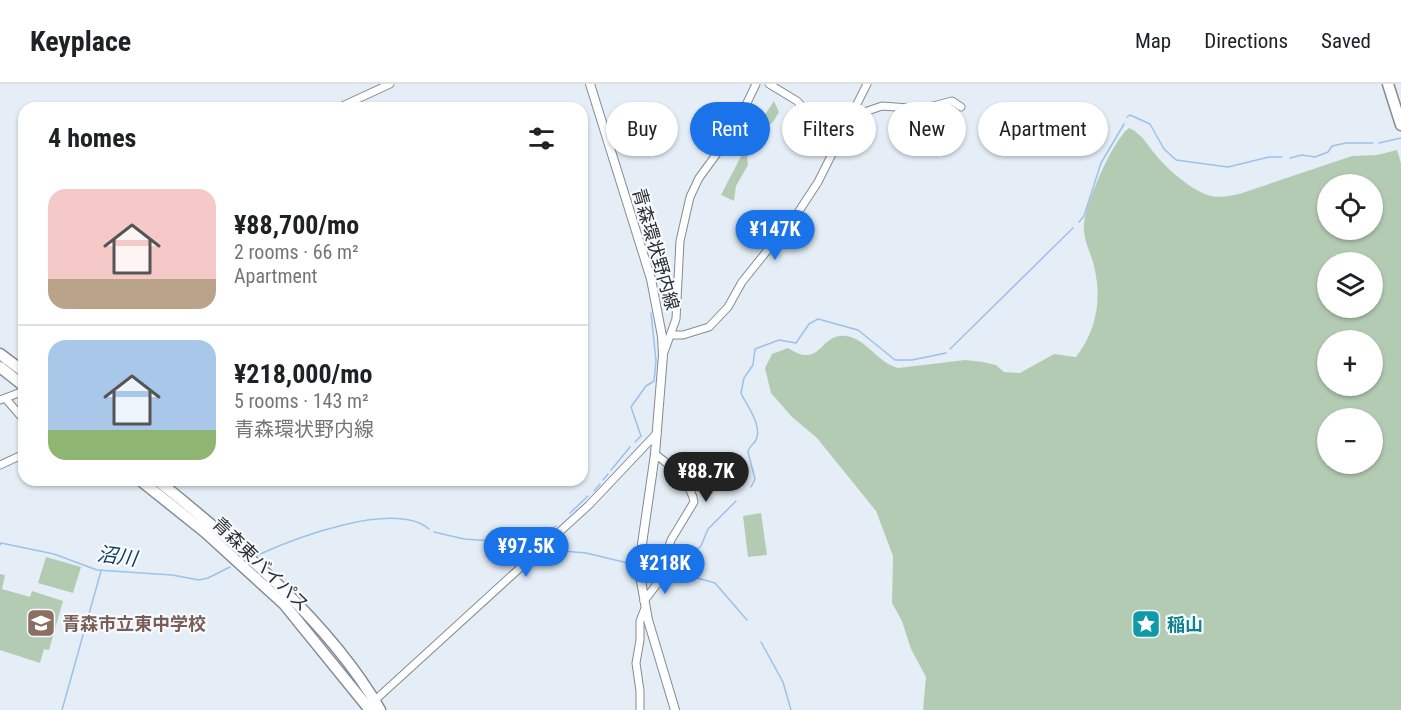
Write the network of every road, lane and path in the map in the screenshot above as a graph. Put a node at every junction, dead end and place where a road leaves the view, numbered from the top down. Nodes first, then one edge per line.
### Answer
1 (390, 84) edge
2 (590, 84) edge
3 (756, 84) edge
4 (769, 84) edge
5 (867, 84) edge
6 (1388, 84) edge
7 (351, 102) edge
8 (798, 102) edge
9 (859, 102) edge
10 (1401, 125) edge
11 (833, 156) edge
12 (672, 335) junction
13 (0, 354) edge
14 (663, 356) junction
15 (0, 367) edge
16 (18, 368) edge
17 (18, 381) edge
18 (18, 394) edge
19 (3, 400) edge
20 (18, 414) edge
21 (657, 434) junction
22 (655, 454) junction
23 (18, 457) edge
24 (0, 465) edge
25 (148, 486) edge
26 (164, 486) edge
27 (645, 605) junction
28 (371, 707) edge
29 (640, 710) edge
30 (675, 710) edge

1 - 7 street
2 - 14 main road, 青森環状野内線
3 - 12 street
4 - 8 street
5 - 9 street
6 - 10 highway
11 - 12 street
12 - 14 street
13 - 16 highway
14 - 21 main road, 青森環状野内線
15 - 17 highway
18 - 19 street
19 - 20 street
21 - 22 main road, 青森環状野内線
21 - 28 street
22 - 27 main road, 青森環状野内線
22 - 27 street
23 - 24 street
25 - 28 highway, 青森東バイパス
26 - 28 highway, 青森東バイパス
27 - 29 street
27 - 30 main road, 青森環状野内線

